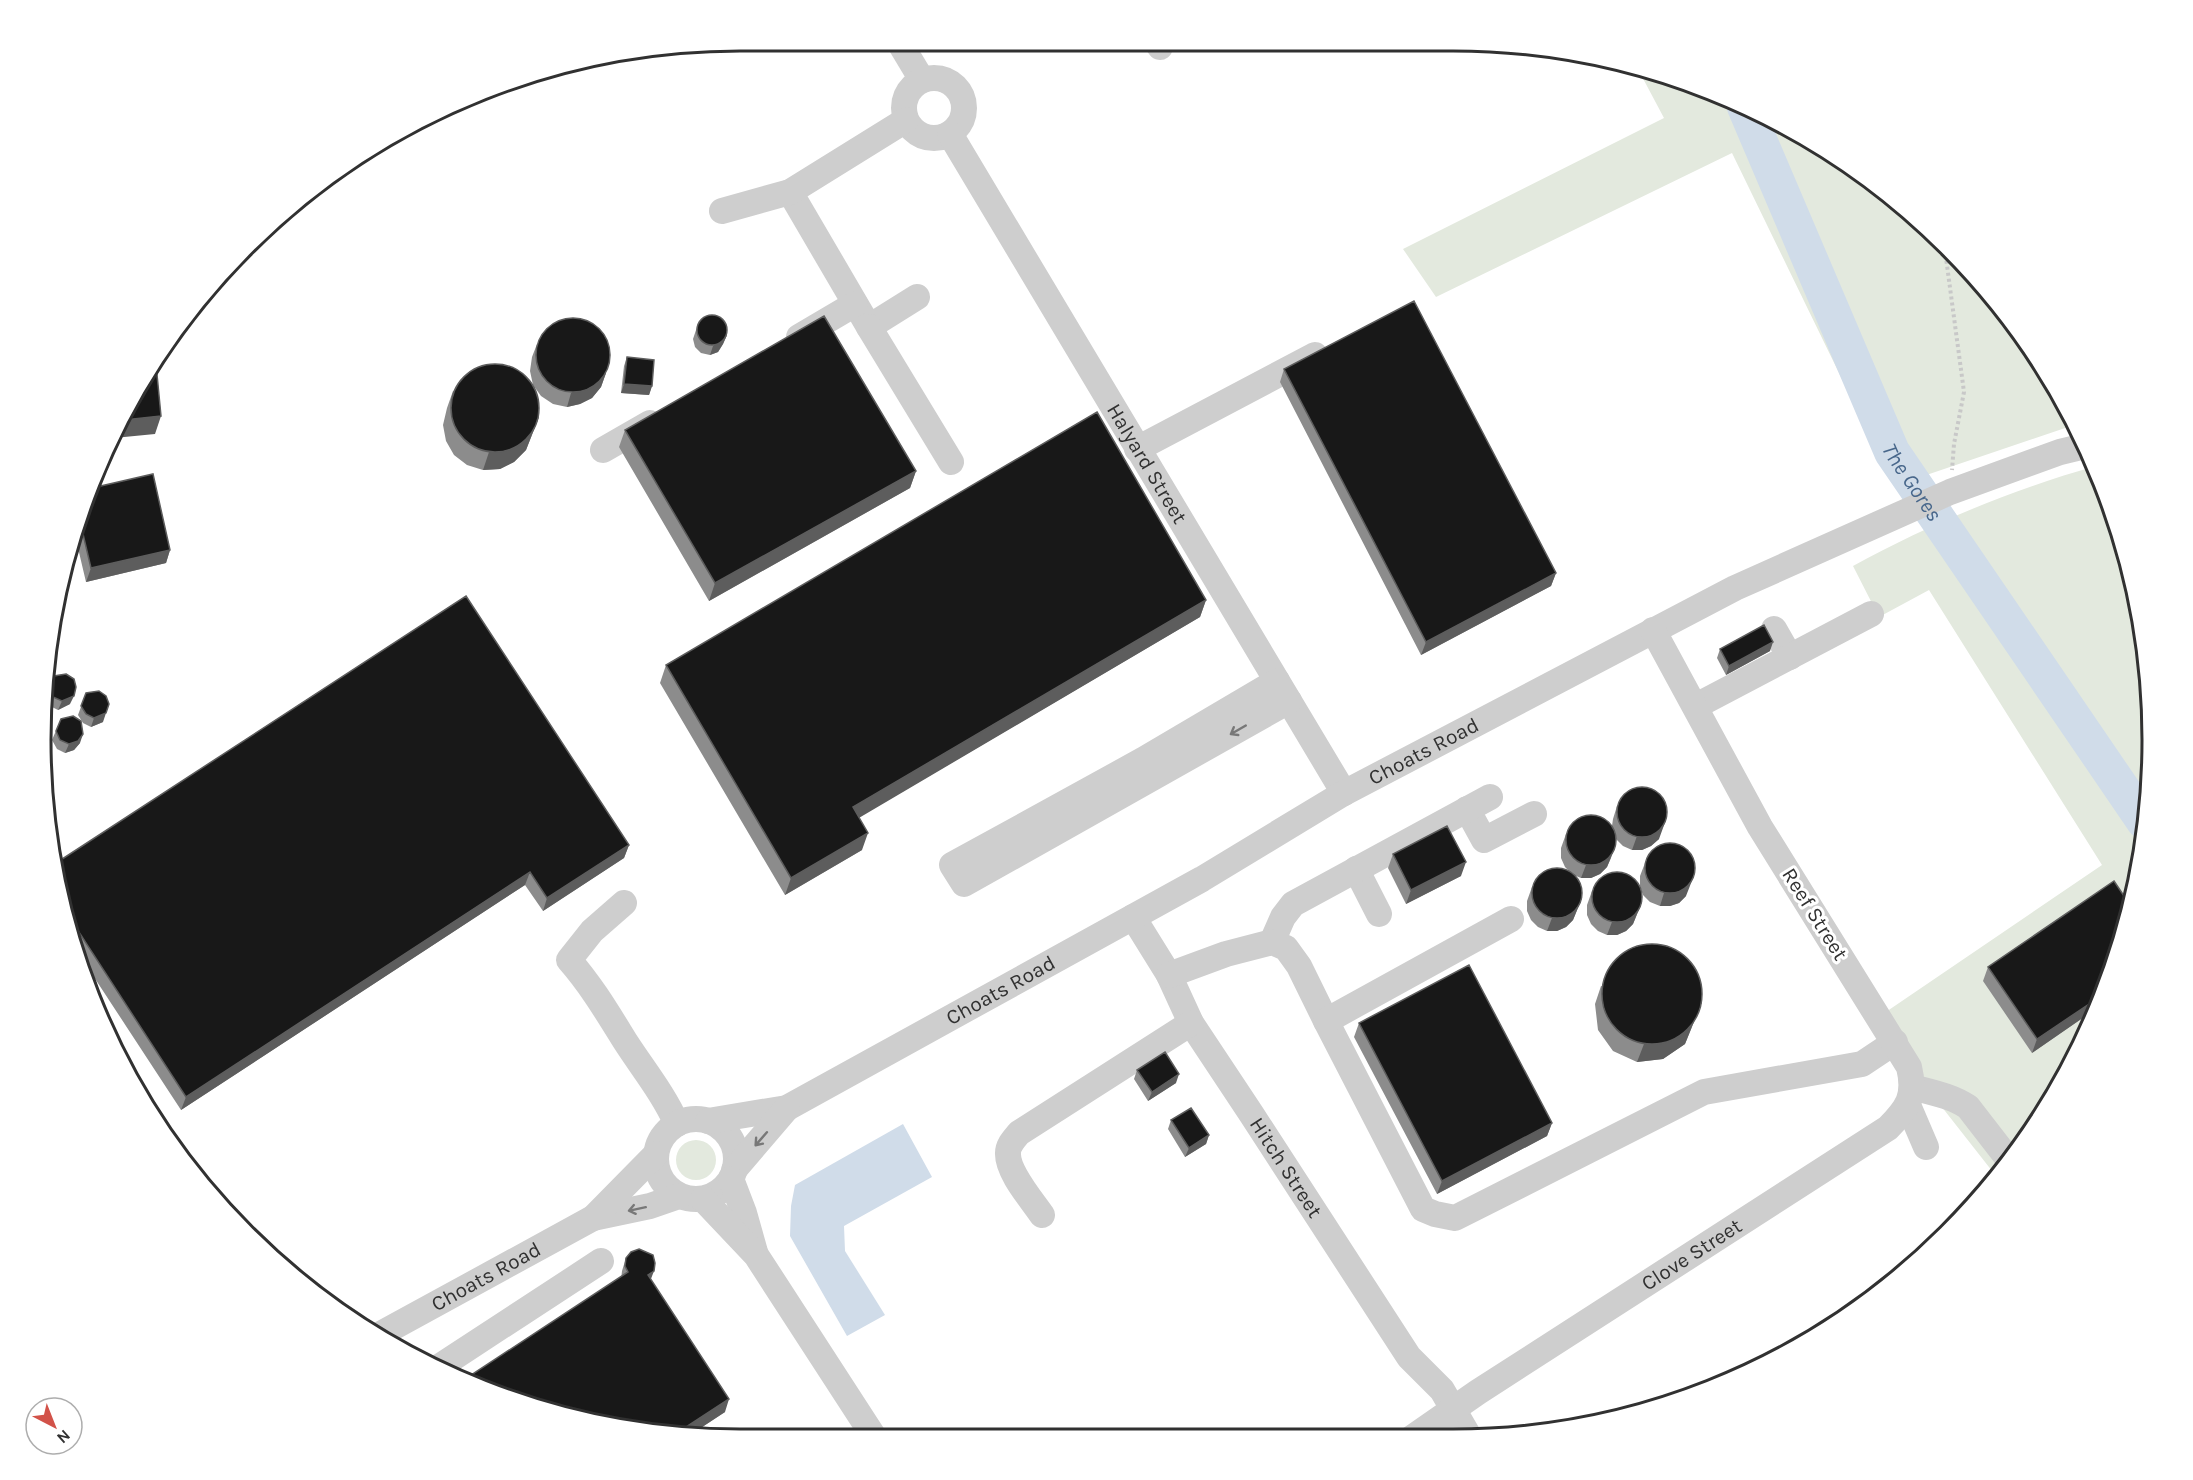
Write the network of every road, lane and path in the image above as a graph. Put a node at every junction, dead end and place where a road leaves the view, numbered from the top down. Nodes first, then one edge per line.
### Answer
1 (912, 63) edge
2 (906, 120) junction
3 (950, 134) junction
4 (790, 192) junction
5 (722, 211) dead end
6 (1946, 260) edge
7 (917, 297) dead end
8 (855, 304) junction
9 (869, 327) junction
10 (1337, 343) edge
11 (775, 351) edge
12 (674, 409) edge
13 (2077, 448) edge
14 (1137, 449) junction
15 (603, 450) dead end
16 (951, 462) dead end
17 (1950, 492) junction
18 (1871, 614) dead end
19 (1774, 629) dead end
20 (1653, 630) junction
21 (1790, 657) junction
22 (1283, 691) junction
23 (1696, 706) junction
24 (1148, 769) junction
25 (1344, 793) junction
26 (1490, 796) dead end
27 (1467, 809) junction
28 (1534, 814) dead end
29 (1356, 869) junction
30 (624, 903) dead end
31 (1379, 914) dead end
32 (1132, 917) junction
33 (1511, 919) dead end
34 (1272, 942) junction
35 (1169, 975) junction
36 (1326, 1021) junction
37 (1191, 1023) junction
38 (1895, 1042) junction
39 (1910, 1096) junction
40 (787, 1108) junction
41 (708, 1121) junction
42 (677, 1124) junction
43 (1926, 1147) dead end
44 (656, 1154) junction
45 (2004, 1154) edge
46 (733, 1175) junction
47 (691, 1198) junction
48 (1042, 1215) dead end
49 (593, 1218) junction
50 (756, 1255) junction
51 (601, 1261) dead end
52 (386, 1331) edge
53 (445, 1363) edge
54 (1454, 1409) junction
55 (869, 1429) edge
56 (1425, 1429) edge
57 (1465, 1429) edge

1 - 2 street
1 - 3 street
2 - 3 street
2 - 4 street
3 - 14 street, Halyard Street
4 - 5 street
4 - 8 street
6 - 17 path
7 - 9 street
8 - 9 street
8 - 11 street
9 - 16 street
10 - 14 street
12 - 15 street
13 - 17 street, Choats Road
14 - 22 street, Halyard Street
17 - 20 street, Choats Road
18 - 21 street
19 - 21 street
20 - 23 street, Reef Street
20 - 25 street, Choats Road
21 - 23 street
22 - 24 street
22 - 25 street, Halyard Street
23 - 38 street, Reef Street
24 - 24 street
25 - 32 street, Choats Road
26 - 27 street
27 - 28 street
27 - 29 street
29 - 31 street
29 - 34 street
30 - 42 street
32 - 35 street, Hitch Street
32 - 40 street, Choats Road
33 - 36 street
34 - 35 street
34 - 36 street
35 - 37 street, Hitch Street
36 - 38 street
37 - 48 street
37 - 54 street, Hitch Street
38 - 39 street, Reef Street
39 - 43 street, Reef Street
39 - 45 street
39 - 54 street, Clove Street
40 - 41 street, Choats Road
40 -> 46 street, Choats Road
41 - 42 street
41 - 46 street
42 - 44 street
44 - 47 street
44 - 49 street, Choats Road
46 - 47 street
46 - 50 street
47 -> 49 street, Choats Road
47 - 50 street
49 - 52 street, Choats Road
50 - 55 street
51 - 53 street
54 - 56 street, Clove Street
54 - 57 street, Hitch Street

